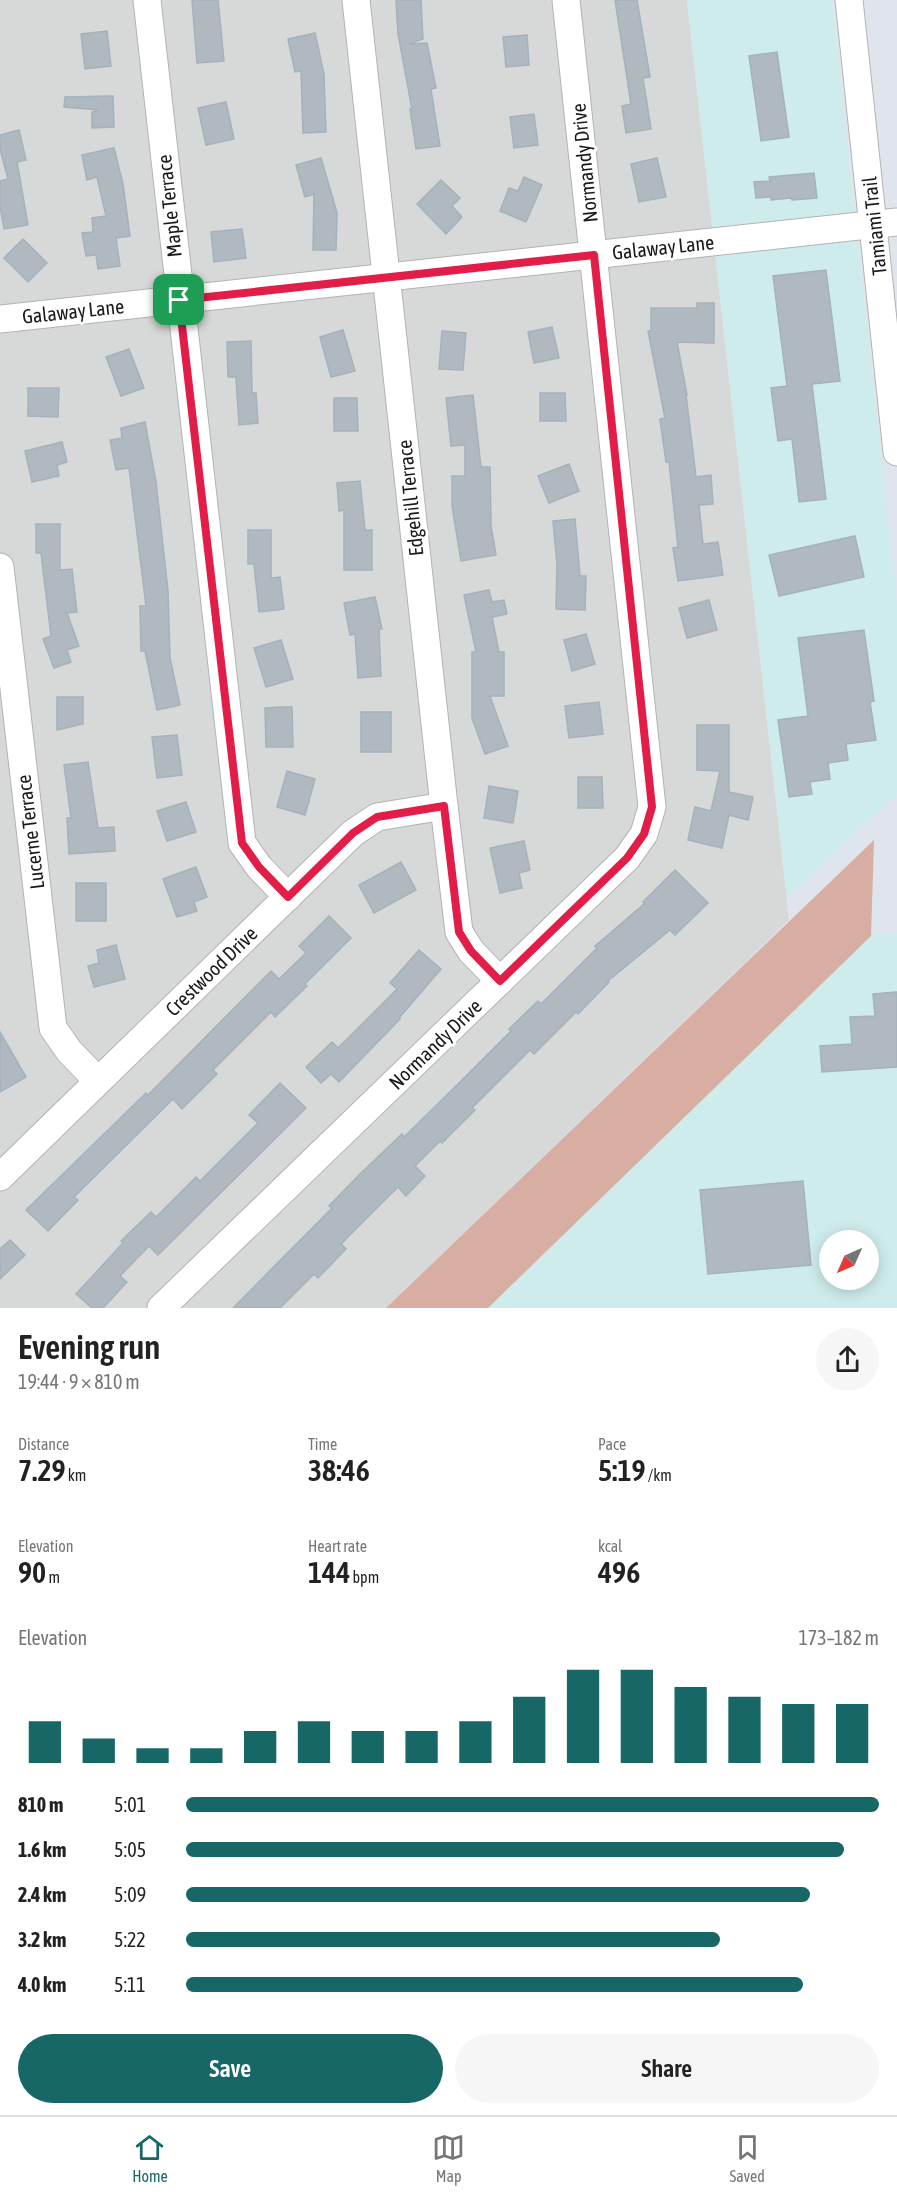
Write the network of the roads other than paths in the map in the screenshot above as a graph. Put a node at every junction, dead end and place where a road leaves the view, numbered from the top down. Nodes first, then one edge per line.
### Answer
1 (147, 0) edge
2 (356, 0) edge
3 (566, 0) edge
4 (849, 0) edge
5 (885, 223) edge
6 (594, 255) junction
7 (386, 277) junction
8 (179, 300) junction
9 (0, 319) edge
10 (897, 452) edge
11 (0, 567) edge
12 (444, 806) junction
13 (288, 897) junction
14 (500, 981) junction
15 (98, 1081) junction
16 (0, 1177) edge
17 (161, 1308) edge

1 - 8 street, Maple Terrace
2 - 7 street, Edgehill Terrace
3 - 6 street, Normandy Drive
4 - 5 street, Tamiami Trail
5 - 6 street, Galaway Lane
5 - 10 street, Tamiami Trail
6 - 7 street, Galaway Lane
6 - 14 street, Normandy Drive
7 - 8 street, Galaway Lane
7 - 12 street, Edgehill Terrace
8 - 9 street, Galaway Lane
8 - 13 street, Maple Terrace
11 - 15 street, Lucerne Terrace
12 - 13 street, Crestwood Drive
12 - 14 street, Edgehill Terrace
13 - 15 street, Crestwood Drive
14 - 17 street, Normandy Drive
15 - 16 street, Crestwood Drive

